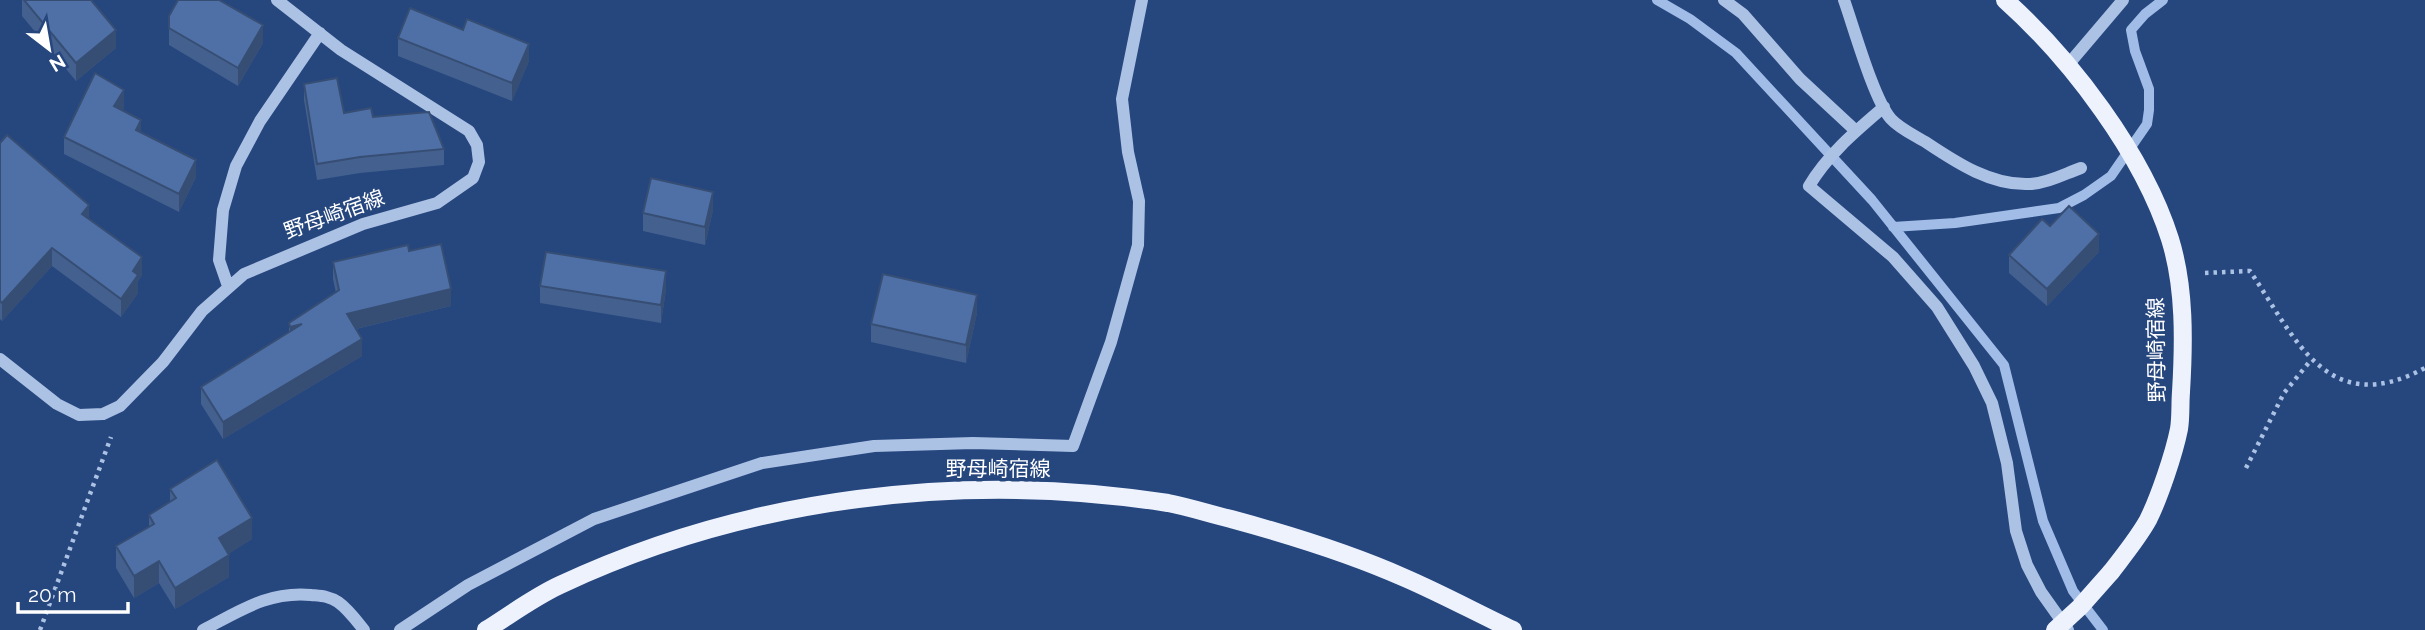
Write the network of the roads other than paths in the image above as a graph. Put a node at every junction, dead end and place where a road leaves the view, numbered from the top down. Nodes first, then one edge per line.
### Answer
1 (277, 0) edge
2 (1142, 0) edge
3 (1724, 0) edge
4 (1844, 0) edge
5 (2006, 0) edge
6 (2123, 0) edge
7 (320, 33) junction
8 (2067, 66) junction
9 (1884, 107) junction
10 (1856, 131) junction
11 (2081, 168) dead end
12 (228, 286) junction
13 (0, 359) edge
14 (203, 630) edge
15 (364, 630) edge
16 (400, 630) edge
17 (486, 630) edge
18 (1513, 630) edge
19 (2055, 630) edge
20 (2068, 630) edge

1 - 7 street, 野母崎宿線
2 - 16 street
3 - 10 street
4 - 9 street
5 - 8 main road, 野母崎宿線
6 - 8 street
7 - 12 street
7 - 12 street, 野母崎宿線
8 - 19 main road, 野母崎宿線, bridge
9 - 10 street
9 - 11 street
10 - 20 street
12 - 13 street, 野母崎宿線
14 - 15 street
17 - 18 main road, 野母崎宿線

